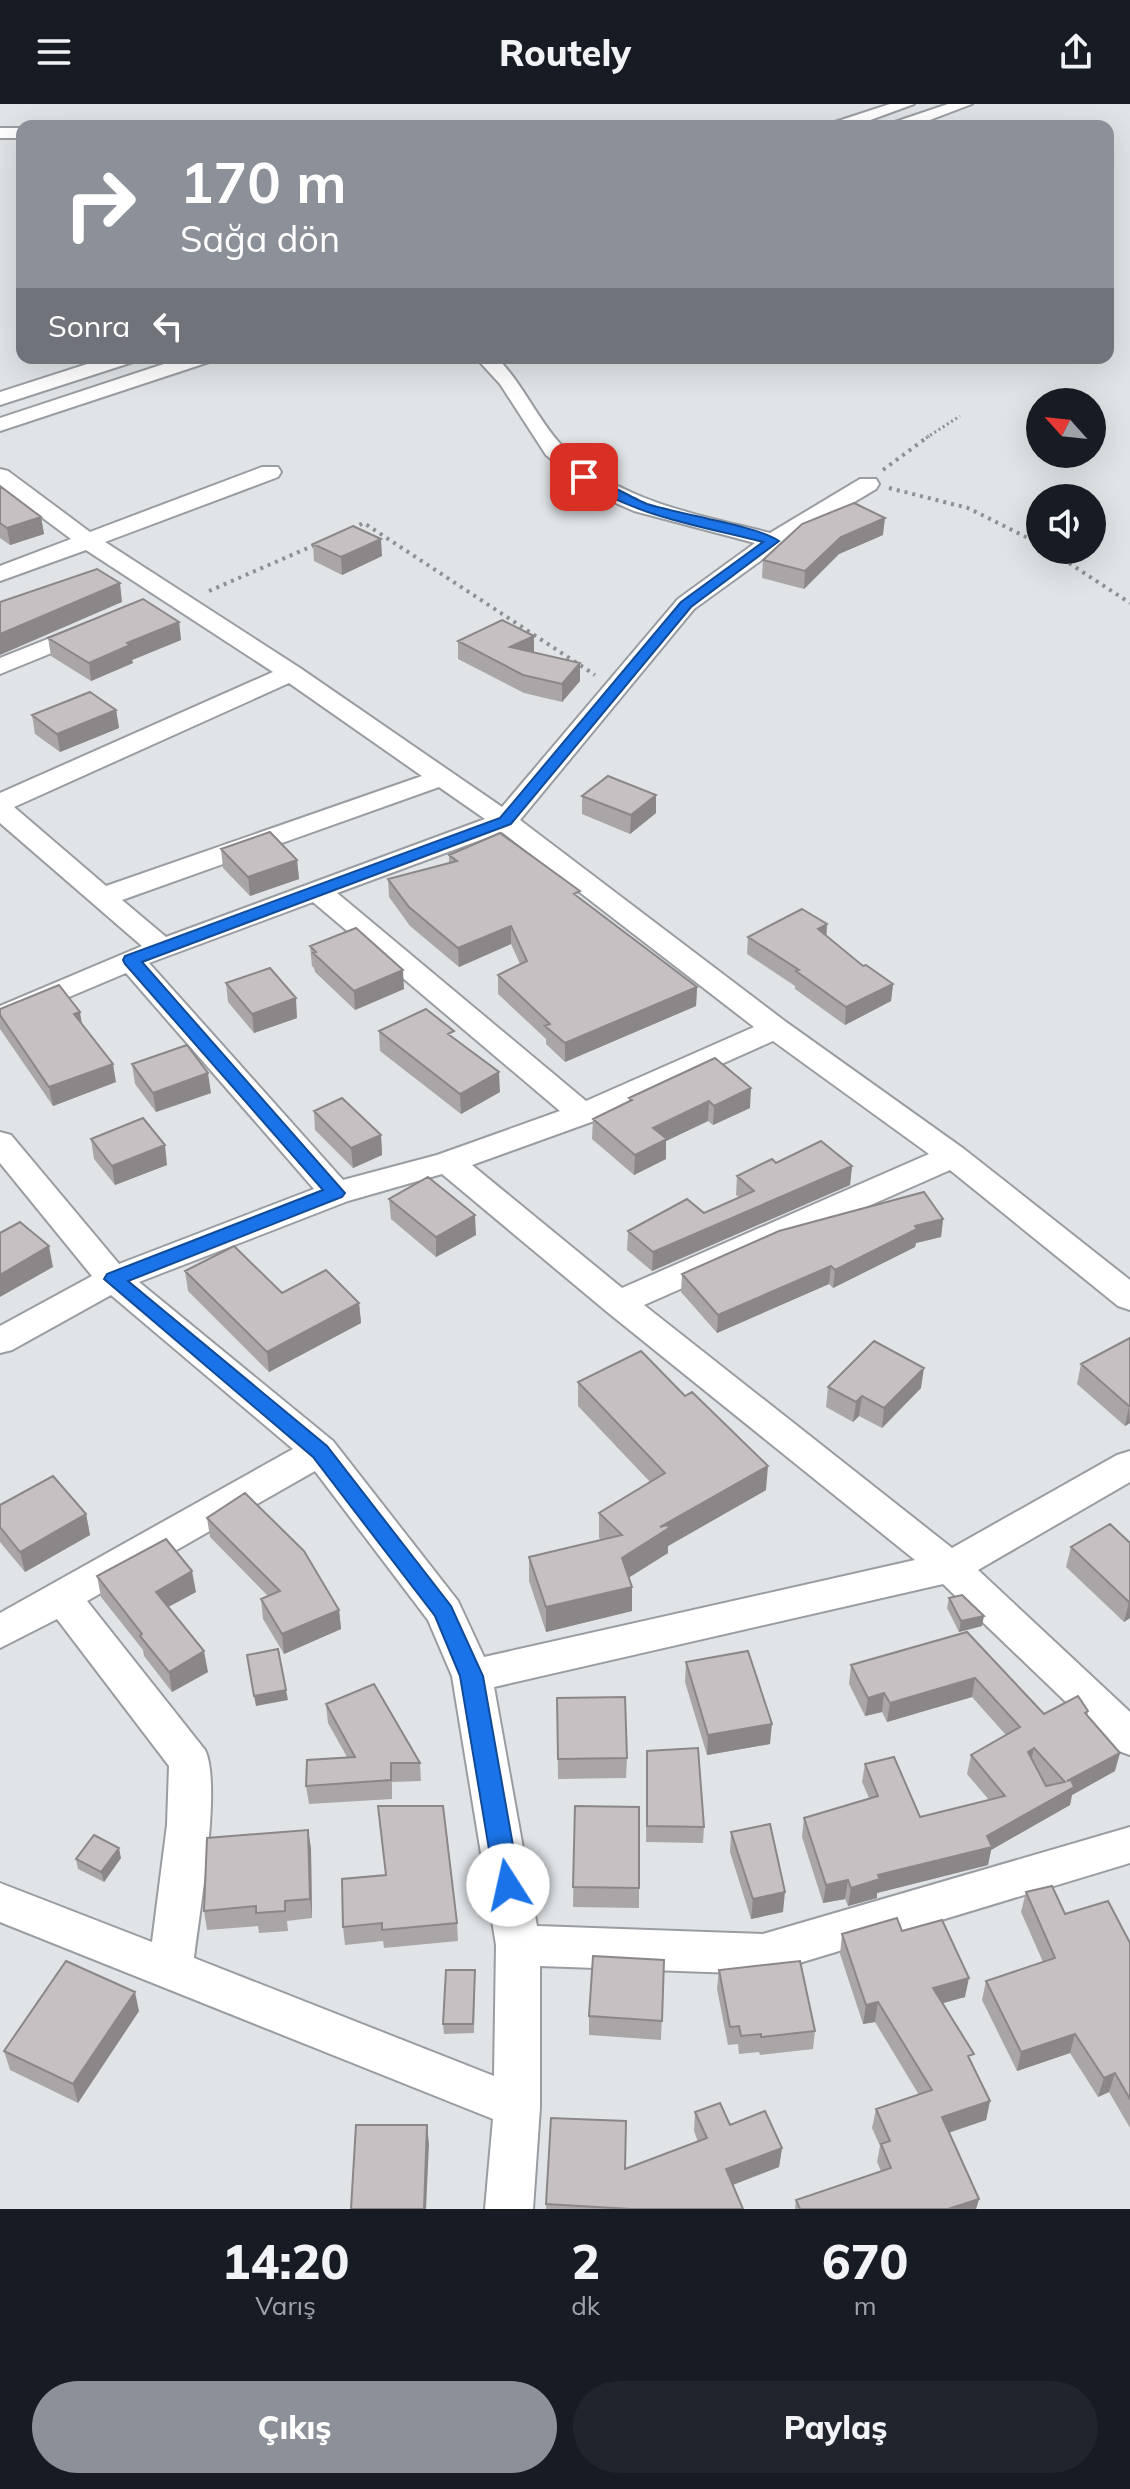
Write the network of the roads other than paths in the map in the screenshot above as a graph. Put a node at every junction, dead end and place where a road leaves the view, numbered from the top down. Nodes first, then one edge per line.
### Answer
1 (906, 104) edge
2 (964, 104) edge
3 (857, 120) edge
4 (916, 120) edge
5 (108, 364) edge
6 (184, 364) edge
7 (492, 364) edge
8 (0, 399) edge
9 (0, 425) edge
10 (270, 472) dead end
11 (0, 476) edge
12 (868, 484) road end
13 (88, 541) junction
14 (773, 541) junction
15 (0, 574) edge
16 (174, 599) junction
17 (140, 607) edge
18 (112, 619) edge
19 (0, 667) edge
20 (291, 673) junction
21 (441, 778) junction
22 (0, 806) edge
23 (505, 821) junction
24 (317, 891) junction
25 (102, 897) junction
26 (162, 949) junction
27 (131, 960) junction
28 (0, 1017) edge
29 (775, 1029) junction
30 (583, 1114) junction
31 (0, 1142) edge
32 (953, 1156) junction
33 (448, 1162) junction
34 (336, 1193) junction
35 (113, 1279) junction
36 (1130, 1298) edge
37 (618, 1303) junction
38 (0, 1341) edge
39 (320, 1451) junction
40 (1130, 1465) edge
41 (950, 1567) junction
42 (62, 1597) junction
43 (0, 1632) edge
44 (472, 1676) junction
45 (1130, 1738) edge
46 (1130, 1845) edge
47 (4, 1911) edge
48 (518, 1945) junction
49 (170, 1971) junction
50 (517, 2107) junction
51 (509, 2209) edge

1 - 3 street
2 - 4 street
5 - 8 street
6 - 9 street
7 - 14 street
10 - 13 street
11 - 13 street
12 - 14 street
13 - 15 street
13 - 16 street
14 - 23 street
16 - 17 street
16 - 20 street
18 - 19 street
20 - 21 street
20 - 22 street
21 - 23 street
21 - 25 street
22 - 25 street
23 - 24 street
23 - 29 street
24 - 26 street
24 - 30 street
25 - 26 street
26 - 27 street
27 - 28 street
27 - 34 street
29 - 30 street
29 - 32 street
30 - 33 street
31 - 35 street
32 - 36 street
32 - 37 street
33 - 34 street
33 - 37 street
34 - 35 street
35 - 38 street
35 - 39 street
37 - 41 street
39 - 42 street
39 - 44 street
40 - 41 street
41 - 44 street
41 - 45 street
42 - 43 street
42 - 49 street
44 - 48 street
46 - 48 street
47 - 49 street
48 - 50 street
49 - 50 street
50 - 51 street

